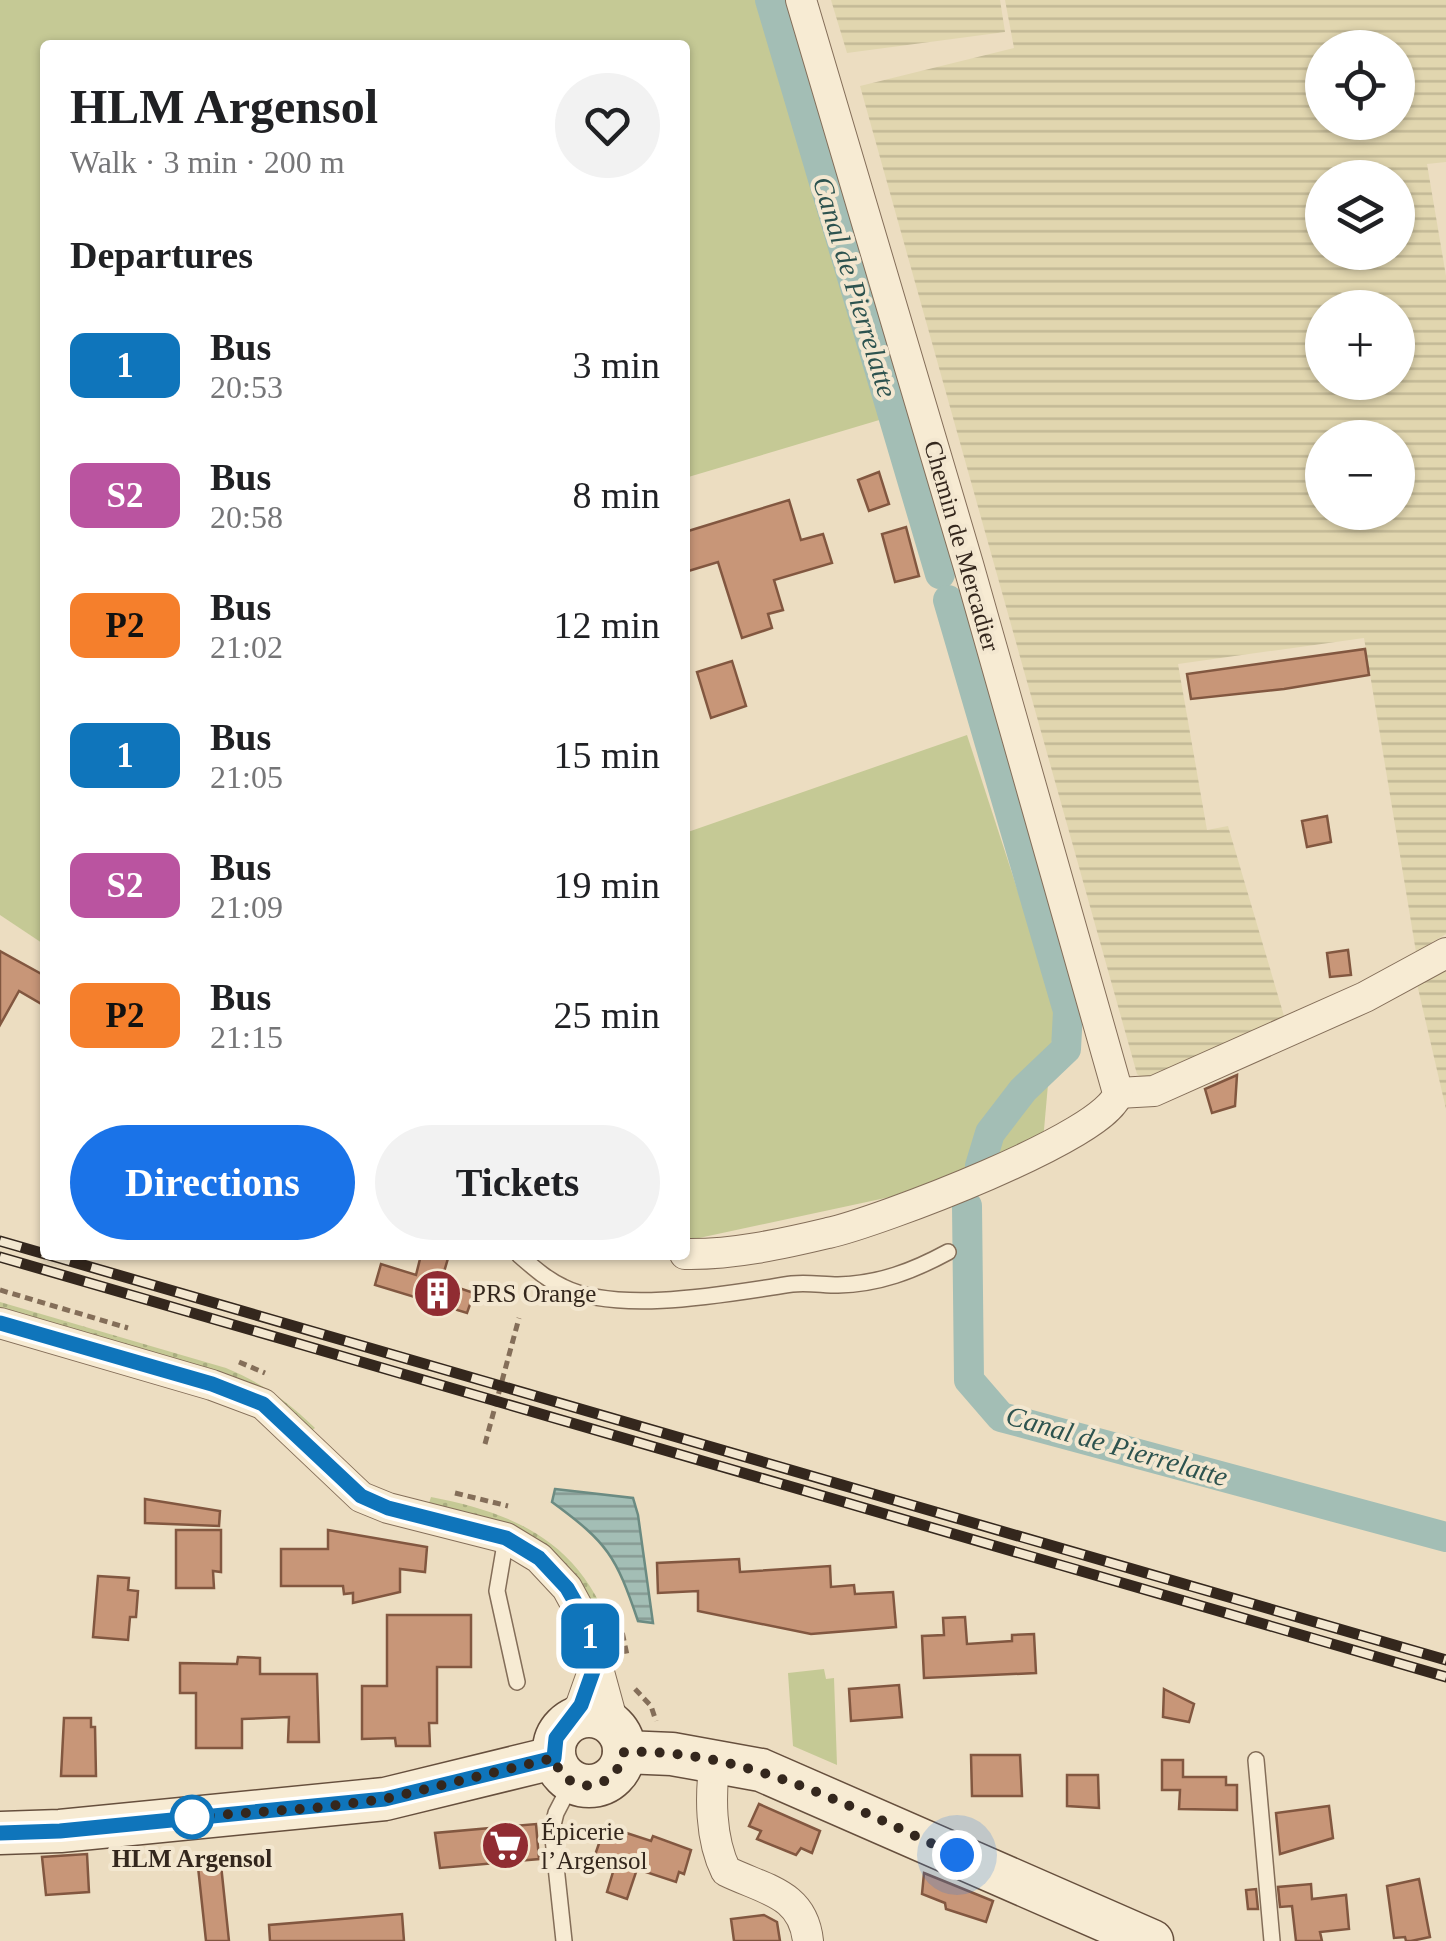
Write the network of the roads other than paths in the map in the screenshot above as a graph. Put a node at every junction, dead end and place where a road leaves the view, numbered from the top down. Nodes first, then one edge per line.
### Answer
1 (802, 0) edge
2 (1446, 953) edge
3 (1118, 1093) junction
4 (948, 1252) dead end
5 (690, 1254) edge
6 (525, 1260) edge
7 (0, 1322) edge
8 (506, 1538) junction
9 (597, 1660) junction
10 (516, 1682) dead end
11 (619, 1740) junction
12 (565, 1754) junction
13 (715, 1760) junction
14 (1256, 1760) dead end
15 (0, 1833) edge
16 (564, 1941) edge
17 (808, 1941) edge
18 (1152, 1941) edge
19 (1272, 1941) edge

1 - 3 street, Chemin de Mercadier
2 - 3 street
3 - 5 street
4 - 6 lane
7 - 8 street
8 - 9 street
8 - 10 lane
9 - 11 street
9 - 12 street
11 - 12 street
11 - 12 street
11 - 13 street
12 - 15 street
12 - 16 lane
13 - 17 street
13 - 18 street
14 - 19 lane

